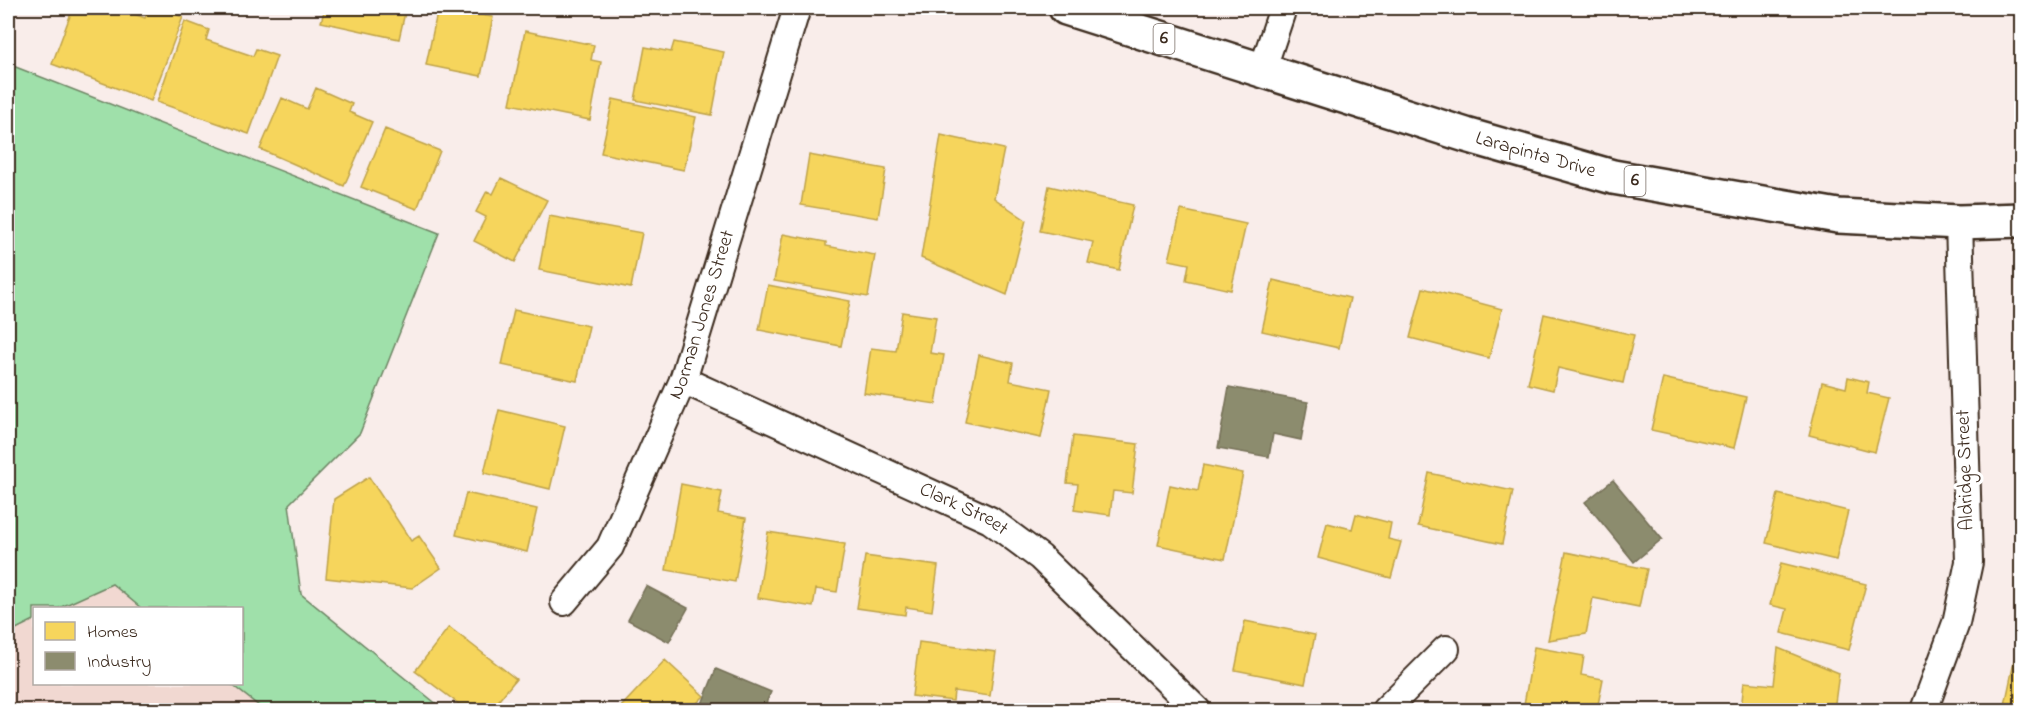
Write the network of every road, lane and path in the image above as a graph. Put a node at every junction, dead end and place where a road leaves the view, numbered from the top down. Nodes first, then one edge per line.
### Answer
1 (797, 8) edge
2 (1066, 8) edge
3 (1282, 8) edge
4 (1262, 71) junction
5 (2022, 220) edge
6 (1959, 222) junction
7 (683, 380) junction
8 (564, 602) dead end
9 (1446, 650) dead end
10 (1197, 711) edge
11 (1385, 711) edge
12 (1924, 711) edge

1 - 7 street, Norman Jones Street
2 - 4 main road, Larapinta Drive / 6
3 - 4 street
4 - 6 main road, Larapinta Drive / 6
5 - 6 main road, Larapinta Drive / 6
6 - 12 street, Aldridge Street
7 - 8 street, Norman Jones Street
7 - 10 street, Clark Street
9 - 11 street

